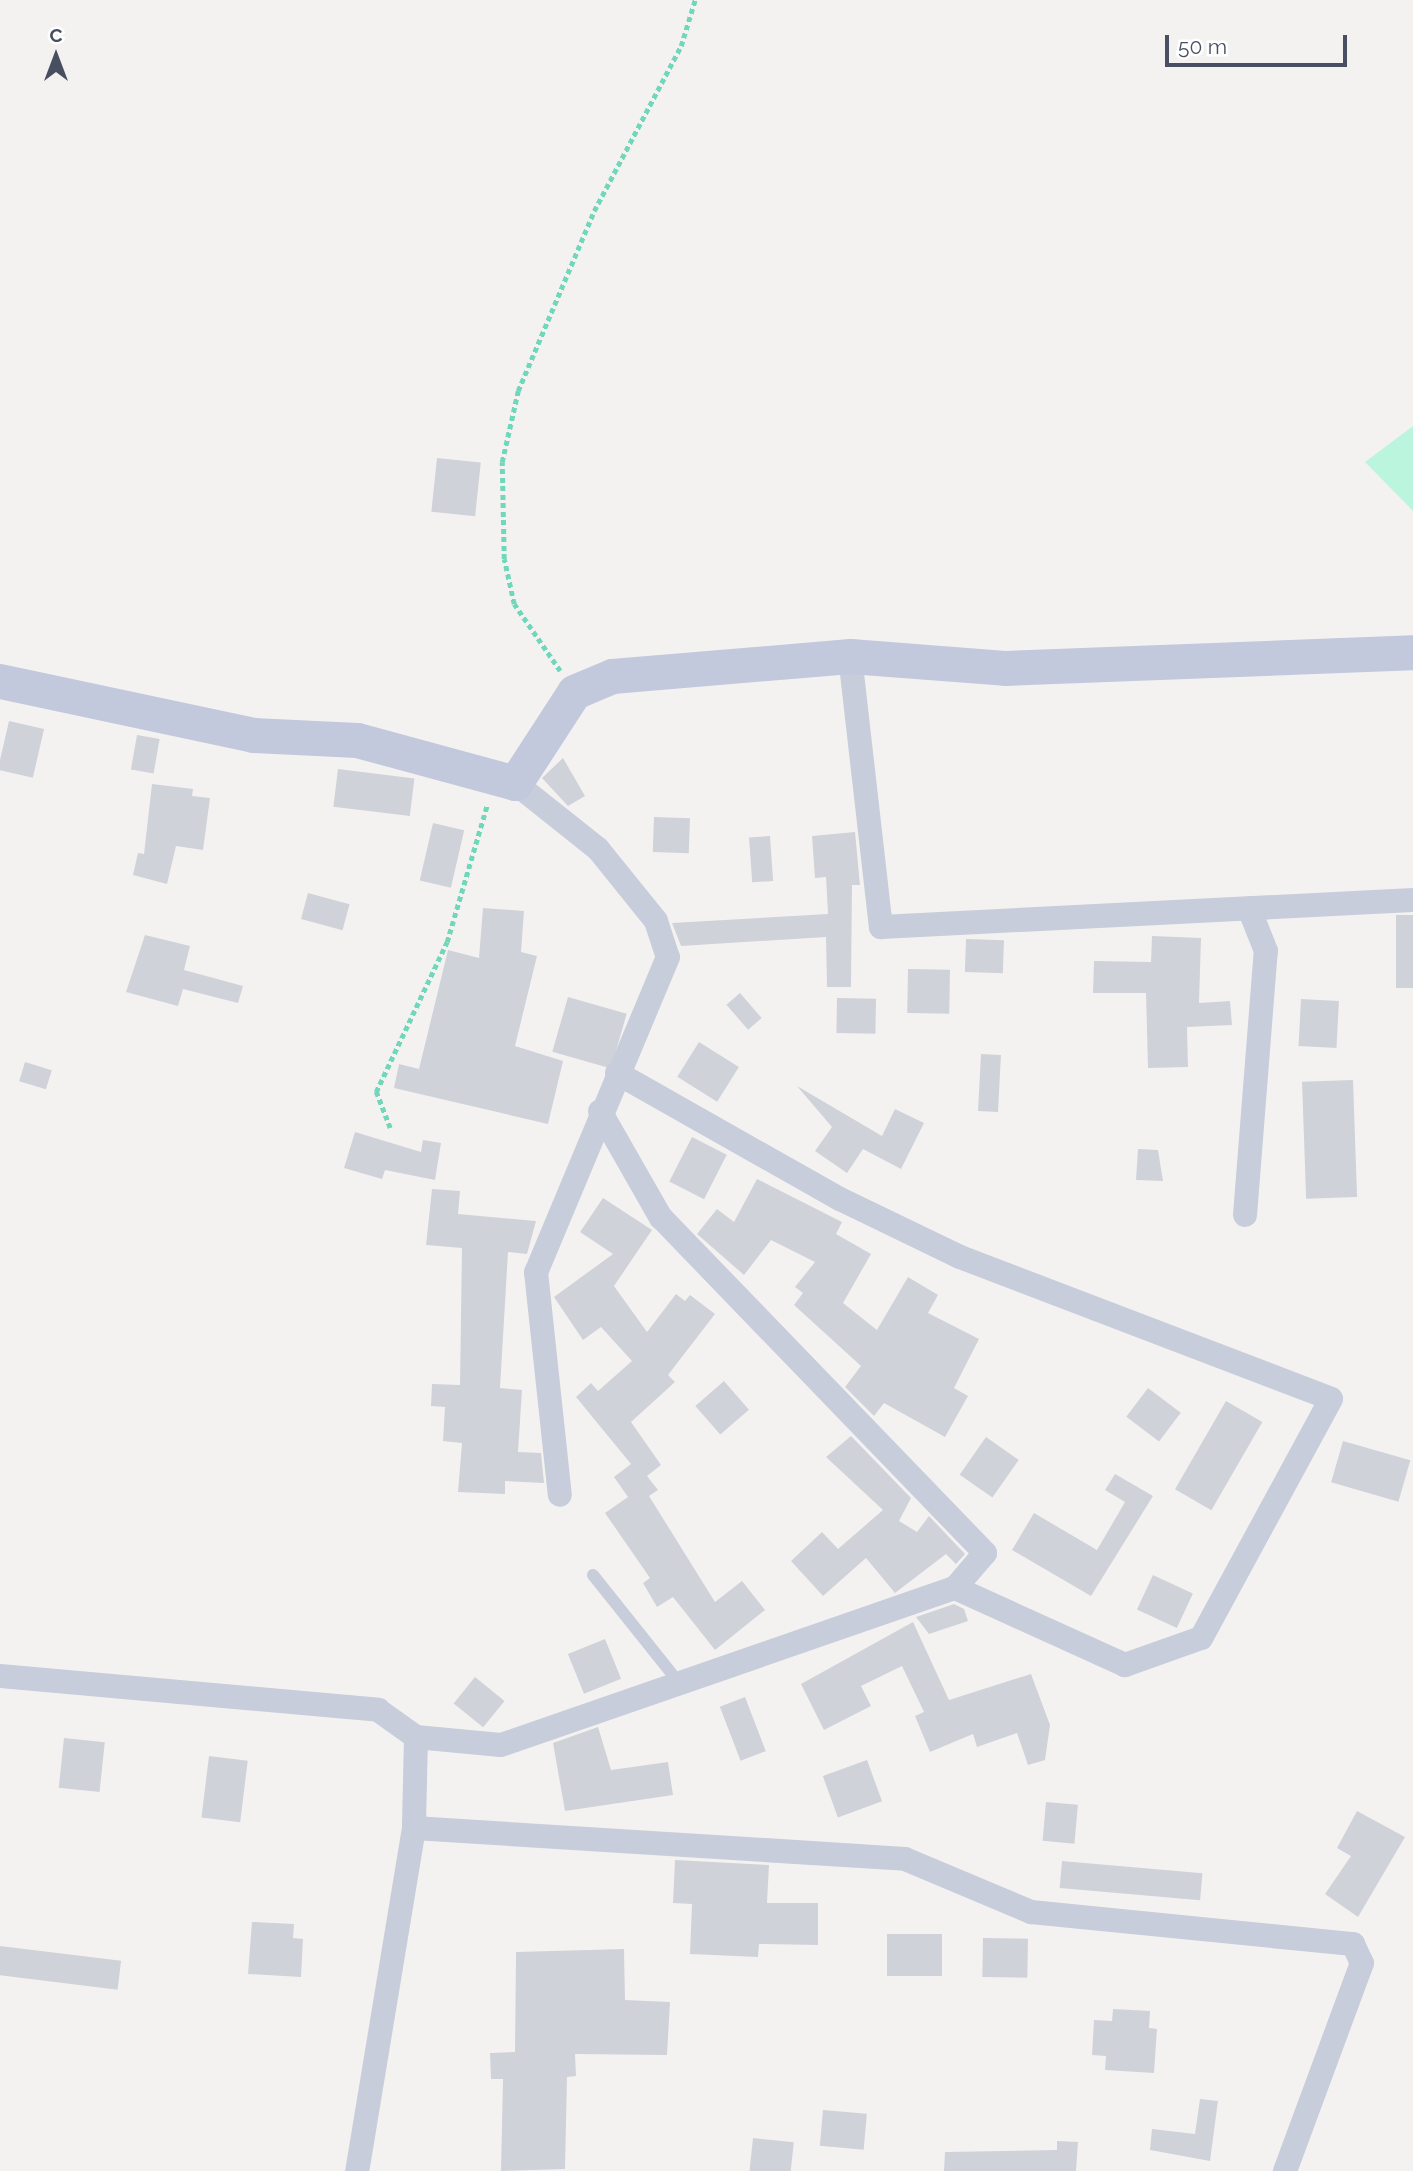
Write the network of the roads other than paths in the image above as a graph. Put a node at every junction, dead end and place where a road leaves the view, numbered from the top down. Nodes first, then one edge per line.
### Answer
1 (1413, 652) edge
2 (850, 656) junction
3 (0, 681) edge
4 (505, 780) junction
5 (1413, 900) edge
6 (1249, 908) junction
7 (617, 1073) junction
8 (600, 1111) junction
9 (1245, 1215) dead end
10 (560, 1495) dead end
11 (593, 1575) dead end
12 (956, 1588) junction
13 (0, 1676) edge
14 (680, 1684) junction
15 (416, 1737) junction
16 (414, 1828) junction
17 (357, 2171) edge
18 (1285, 2171) edge

1 - 2 street
2 - 4 street
2 - 6 street
3 - 4 street
4 - 7 street
5 - 6 street
6 - 9 street
7 - 8 street
7 - 12 street
8 - 10 street
8 - 12 street
11 - 14 lane
12 - 14 street
13 - 15 street
14 - 15 street
15 - 16 street
16 - 17 street
16 - 18 street

